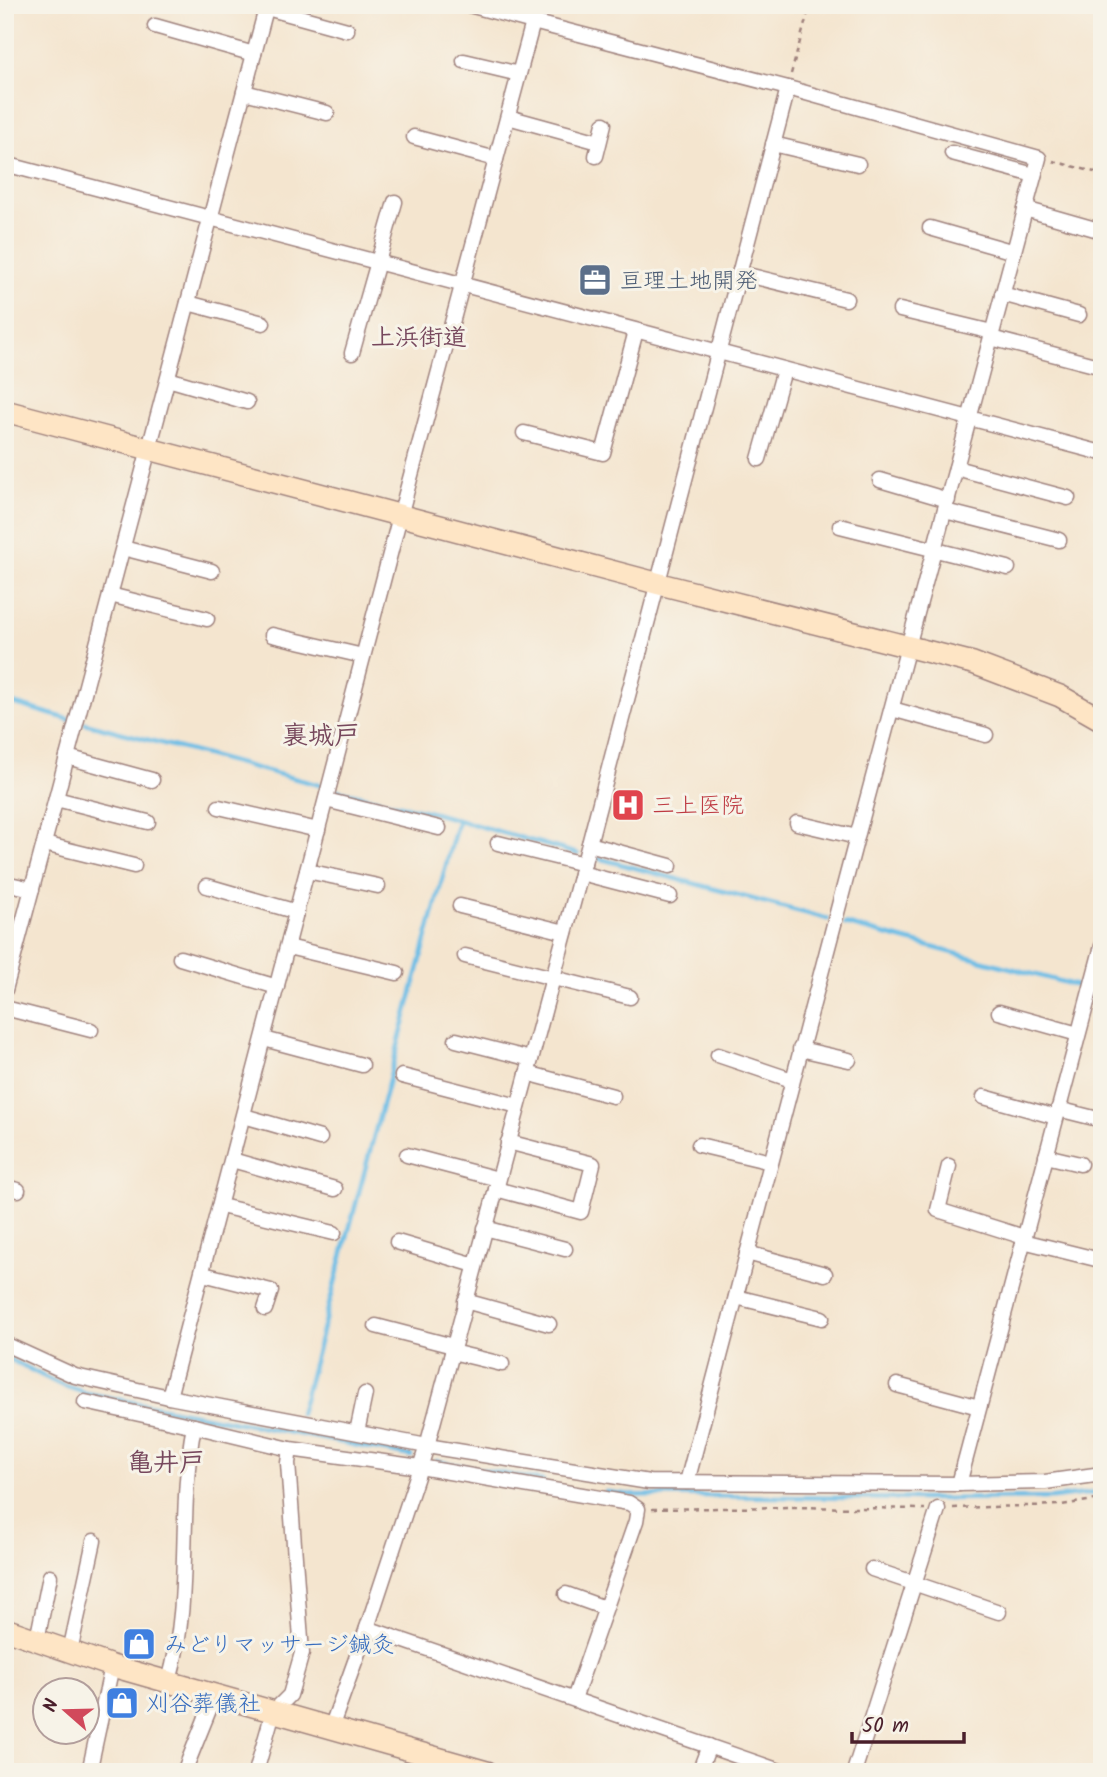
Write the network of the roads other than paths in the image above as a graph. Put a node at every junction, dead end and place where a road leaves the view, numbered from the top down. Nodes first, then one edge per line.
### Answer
1 (469, 5) edge
2 (263, 6) edge
3 (533, 22) junction
4 (155, 26) dead end
5 (347, 30) dead end
6 (254, 54) junction
7 (464, 61) dead end
8 (519, 75) junction
9 (788, 88) junction
10 (244, 92) junction
11 (327, 113) dead end
12 (508, 117) junction
13 (604, 124) dead end
14 (415, 136) dead end
15 (773, 144) junction
16 (952, 153) dead end
17 (496, 159) junction
18 (5, 164) edge
19 (858, 164) dead end
20 (1034, 175) junction
21 (395, 202) dead end
22 (1025, 209) junction
23 (210, 216) junction
24 (930, 228) dead end
25 (1102, 231) edge
26 (1014, 252) junction
27 (379, 262) junction
28 (739, 273) junction
29 (463, 284) junction
30 (1002, 294) junction
31 (846, 299) dead end
32 (188, 303) junction
33 (900, 310) dead end
34 (1079, 315) dead end
35 (263, 323) dead end
36 (636, 331) junction
37 (991, 335) junction
38 (352, 353) dead end
39 (718, 353) junction
40 (1102, 367) edge
41 (784, 370) junction
42 (167, 379) junction
43 (247, 402) dead end
44 (5, 411) edge
45 (969, 417) junction
46 (524, 433) dead end
47 (149, 447) junction
48 (1102, 453) edge
49 (759, 459) dead end
50 (956, 468) junction
51 (880, 480) dead end
52 (1068, 498) dead end
53 (946, 505) junction
54 (400, 516) junction
55 (840, 526) dead end
56 (1059, 540) dead end
57 (123, 548) junction
58 (934, 551) junction
59 (1008, 568) dead end
60 (212, 571) dead end
61 (656, 583) junction
62 (110, 595) junction
63 (207, 619) dead end
64 (272, 635) dead end
65 (909, 648) junction
66 (363, 656) junction
67 (892, 709) junction
68 (1102, 720) edge
69 (986, 735) dead end
70 (67, 757) junction
71 (152, 780) dead end
72 (56, 799) junction
73 (326, 800) junction
74 (219, 807) dead end
75 (148, 822) dead end
76 (797, 822) dead end
77 (439, 828) dead end
78 (318, 830) junction
79 (856, 837) junction
80 (498, 843) dead end
81 (44, 844) junction
82 (589, 844) junction
83 (135, 866) dead end
84 (670, 866) dead end
85 (583, 868) junction
86 (307, 871) junction
87 (5, 883) edge
88 (207, 886) dead end
89 (378, 887) dead end
90 (32, 889) junction
91 (670, 896) dead end
92 (460, 906) dead end
93 (297, 912) junction
94 (565, 932) junction
95 (1102, 946) edge
96 (288, 947) junction
97 (465, 956) dead end
98 (180, 958) dead end
99 (397, 972) dead end
100 (553, 977) junction
101 (277, 987) junction
102 (5, 990) edge
103 (630, 997) dead end
104 (5, 1008) edge
105 (999, 1012) dead end
106 (91, 1030) dead end
107 (1078, 1034) junction
108 (264, 1039) junction
109 (456, 1040) dead end
110 (800, 1049) junction
111 (718, 1055) dead end
112 (849, 1060) dead end
113 (362, 1065) dead end
114 (529, 1066) junction
115 (402, 1076) dead end
116 (792, 1080) junction
117 (613, 1096) dead end
118 (984, 1097) dead end
119 (518, 1106) junction
120 (1057, 1113) junction
121 (244, 1116) junction
122 (1102, 1120) edge
123 (320, 1138) dead end
124 (508, 1142) junction
125 (699, 1145) dead end
126 (407, 1155) dead end
127 (1046, 1156) junction
128 (232, 1160) junction
129 (771, 1162) junction
130 (1080, 1164) dead end
131 (949, 1167) dead end
132 (497, 1184) junction
133 (335, 1189) dead end
134 (220, 1206) junction
135 (485, 1228) junction
136 (334, 1233) dead end
137 (1024, 1239) junction
138 (397, 1242) dead end
139 (565, 1249) dead end
140 (747, 1253) junction
141 (1100, 1260) dead end
142 (475, 1265) junction
143 (203, 1274) junction
144 (825, 1274) dead end
145 (736, 1297) junction
146 (466, 1301) junction
147 (265, 1309) dead end
148 (822, 1318) dead end
149 (549, 1324) dead end
150 (376, 1326) dead end
151 (5, 1344) edge
152 (452, 1349) junction
153 (502, 1364) dead end
154 (897, 1385) dead end
155 (365, 1394) dead end
156 (169, 1397) junction
157 (85, 1402) dead end
158 (979, 1407) junction
159 (194, 1426) junction
160 (357, 1432) junction
161 (427, 1446) junction
162 (290, 1449) junction
163 (420, 1467) junction
164 (1102, 1474) edge
165 (687, 1482) junction
166 (959, 1484) junction
167 (938, 1509) road end
168 (94, 1541) dead end
169 (873, 1569) dead end
170 (50, 1576) dead end
171 (914, 1584) junction
172 (566, 1594) dead end
173 (606, 1608) junction
174 (999, 1612) dead end
175 (367, 1628) junction
176 (5, 1629) edge
177 (37, 1640) junction
178 (71, 1651) junction
179 (112, 1666) junction
180 (169, 1681) junction
181 (215, 1695) junction
182 (574, 1699) junction
183 (274, 1712) junction
184 (331, 1728) junction
185 (709, 1746) junction
186 (89, 1772) edge
187 (184, 1772) edge
188 (256, 1772) edge
189 (487, 1772) edge
190 (699, 1772) edge
191 (783, 1772) edge
192 (854, 1772) edge

1 - 3 street
2 - 5 street
2 - 6 street
3 - 8 street
3 - 9 street
4 - 6 street
6 - 10 street
7 - 8 street
8 - 12 street
9 - 15 street
9 - 20 street
10 - 11 street
10 - 23 street
12 - 13 street
12 - 17 street
14 - 17 street
15 - 19 street
15 - 28 street
16 - 20 street
17 - 29 street
18 - 23 street
20 - 22 street
21 - 27 street
22 - 25 street
22 - 26 street
23 - 27 street
23 - 32 street
24 - 26 street
26 - 30 street
27 - 29 street
27 - 38 street
28 - 31 street
28 - 39 street
29 - 36 street
29 - 54 street
30 - 34 street
30 - 37 street
32 - 35 street
32 - 42 street
33 - 37 street
36 - 39 street
36 - 46 street
37 - 40 street
37 - 45 street
39 - 41 street
39 - 61 street
41 - 45 street
41 - 49 street
42 - 43 street
42 - 47 street
44 - 47 street
45 - 48 street
45 - 50 street
47 - 54 street
47 - 57 street
50 - 52 street
50 - 53 street
51 - 53 street
53 - 56 street
53 - 58 street
54 - 61 street
54 - 66 street
55 - 58 street
57 - 60 street
57 - 62 street
58 - 59 street
58 - 65 street
61 - 65 street
61 - 82 street
62 - 63 street
62 - 70 street
64 - 66 street
65 - 67 street
65 - 68 street
66 - 73 street
67 - 69 street
67 - 79 street
70 - 71 street
70 - 72 street
72 - 75 street
72 - 81 street
73 - 77 street
73 - 78 street
74 - 78 street
76 - 79 street
78 - 86 street
79 - 110 street
80 - 85 street
81 - 83 street
81 - 90 street
82 - 84 street
82 - 85 street
85 - 91 street
85 - 94 street
86 - 89 street
86 - 93 street
87 - 90 street
88 - 93 street
90 - 102 street
92 - 94 street
93 - 96 street
94 - 100 street
95 - 107 street
96 - 99 street
96 - 101 street
97 - 100 street
98 - 101 street
100 - 103 street
100 - 114 street
101 - 108 street
104 - 106 street
105 - 107 street
107 - 120 street
108 - 113 street
108 - 121 street
109 - 114 street
110 - 112 street
110 - 116 street
111 - 116 street
114 - 117 street
114 - 119 street
115 - 119 street
116 - 129 street
118 - 120 street
119 - 124 street
120 - 122 street
120 - 127 street
121 - 123 street
121 - 128 street
124 - 132 street
124 - 132 street
125 - 129 street
126 - 132 street
127 - 130 street
127 - 137 street
128 - 133 street
128 - 134 street
129 - 140 street
131 - 137 street
132 - 135 street
134 - 136 street
134 - 143 street
135 - 139 street
135 - 142 street
137 - 141 street
137 - 158 street
138 - 142 street
140 - 144 street
140 - 145 street
142 - 146 street
143 - 147 street
143 - 156 street
145 - 148 street
145 - 165 street
146 - 149 street
146 - 152 street
150 - 152 street
151 - 156 street
152 - 153 street
152 - 161 street
154 - 158 street
155 - 160 street
156 - 160 street
157 - 159 street
158 - 166 street
159 - 162 street
159 - 180 street
160 - 161 street
161 - 163 street
161 - 165 street
162 - 163 street
162 - 183 street
163 - 173 street
163 - 175 street
164 - 166 street
165 - 166 street
167 - 171 street
168 - 178 street
169 - 171 street
170 - 177 street
171 - 174 street
171 - 192 street
172 - 173 street
173 - 182 street
175 - 182 street
175 - 184 street
176 - 177 street
177 - 178 street
178 - 179 street
179 - 180 street
179 - 186 street
180 - 181 street
181 - 183 street
181 - 187 street
182 - 185 street
183 - 184 street
183 - 188 street
184 - 189 street
185 - 190 street
185 - 191 street

